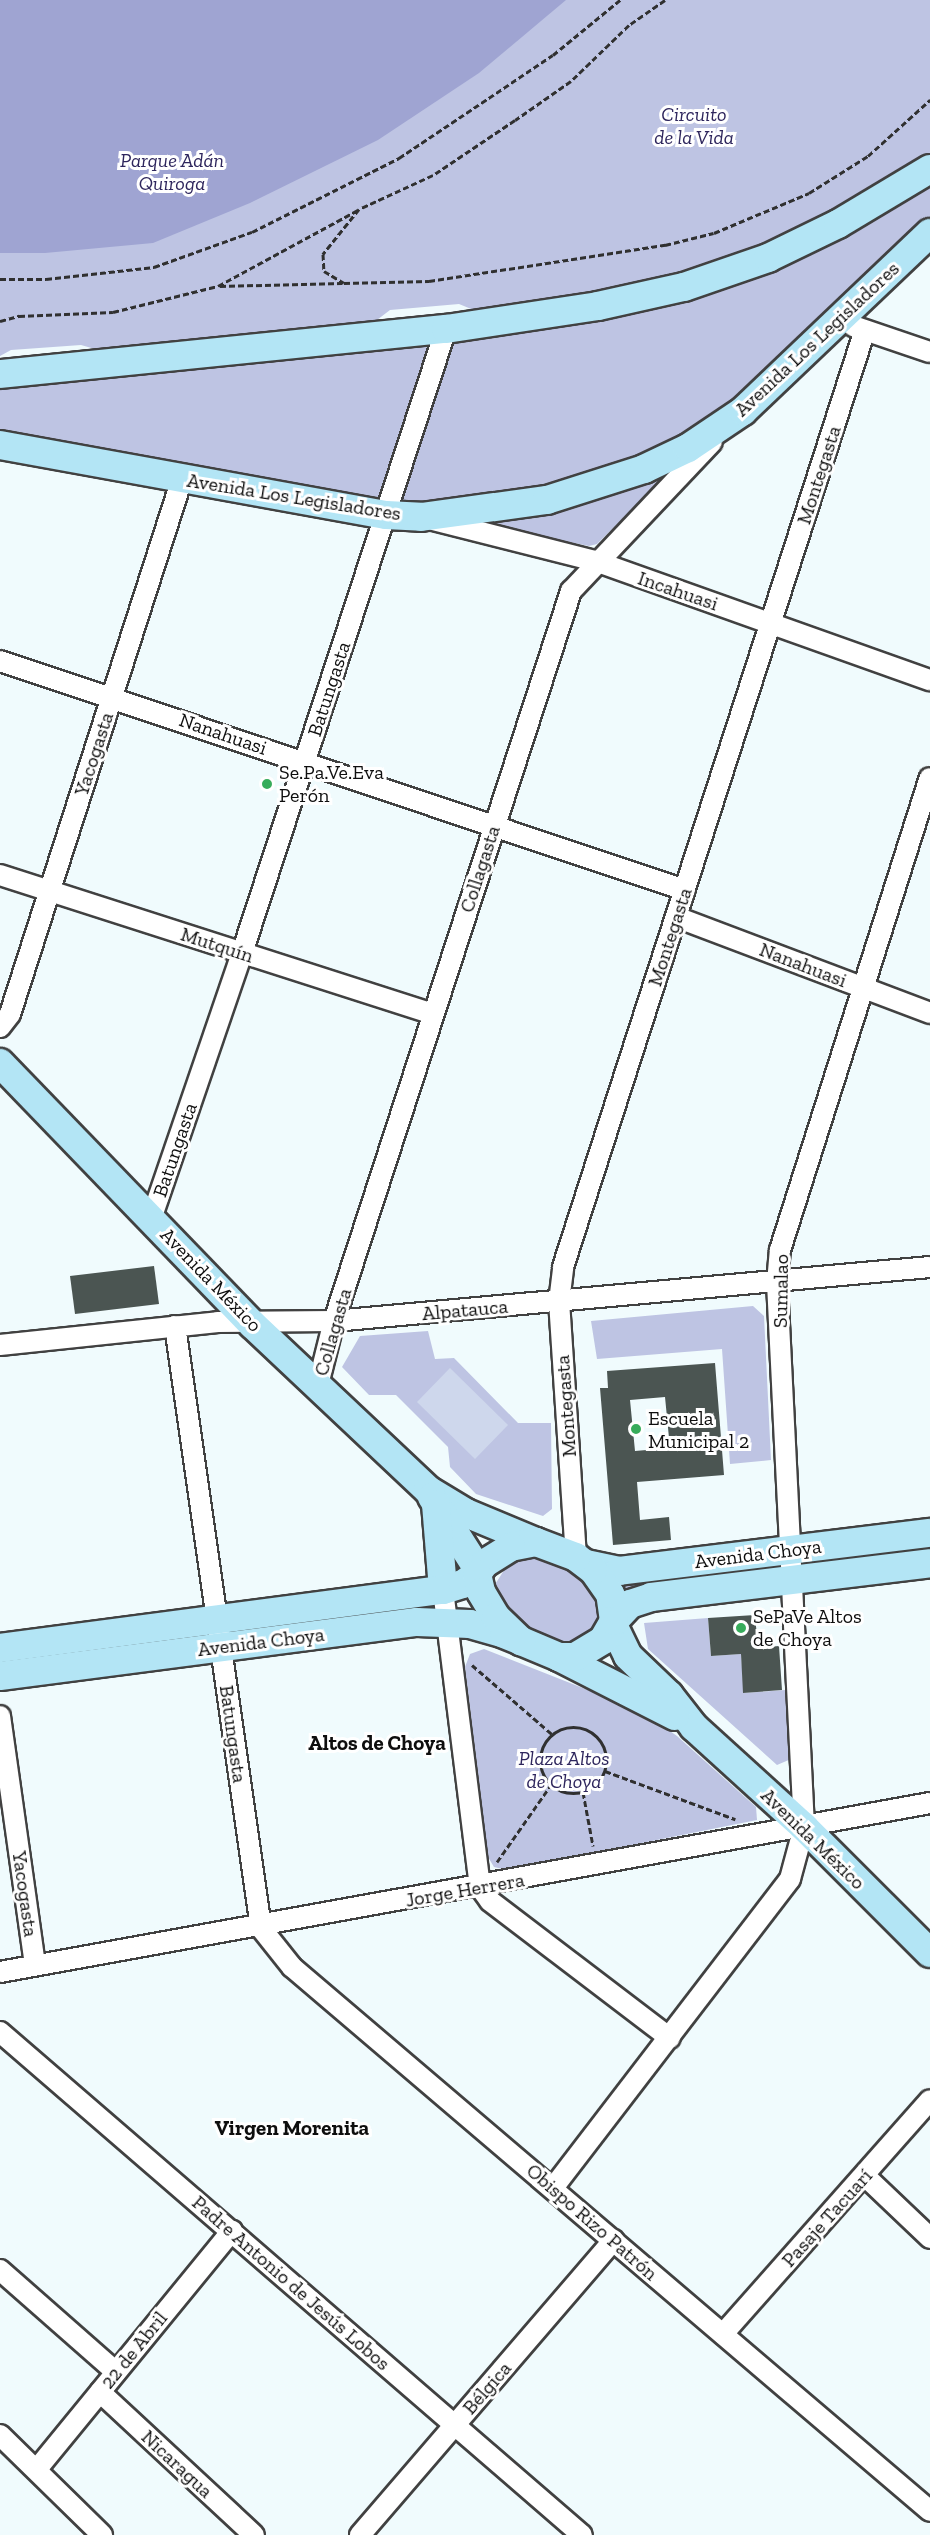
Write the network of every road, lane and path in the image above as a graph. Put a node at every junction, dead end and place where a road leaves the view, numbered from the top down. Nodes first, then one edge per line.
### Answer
1 (620, 0) edge
2 (664, 0) edge
3 (930, 100) edge
4 (930, 169) edge
5 (359, 209) junction
6 (930, 233) edge
7 (0, 279) edge
8 (344, 283) junction
9 (218, 286) junction
10 (0, 321) edge
11 (838, 321) junction
12 (446, 329) junction
13 (866, 330) junction
14 (930, 352) edge
15 (0, 374) edge
16 (743, 411) junction
17 (0, 445) edge
18 (182, 479) junction
19 (386, 515) junction
20 (421, 518) junction
21 (595, 561) junction
22 (771, 624) junction
23 (0, 661) edge
24 (930, 680) edge
25 (112, 697) junction
26 (305, 761) junction
27 (930, 778) edge
28 (494, 825) junction
29 (0, 875) edge
30 (685, 890) junction
31 (50, 891) junction
32 (676, 917) junction
33 (242, 953) junction
34 (863, 988) junction
35 (930, 1013) edge
36 (433, 1014) junction
37 (0, 1027) edge
38 (0, 1063) edge
39 (151, 1219) junction
40 (930, 1267) edge
41 (777, 1283) junction
42 (559, 1302) junction
43 (334, 1321) junction
44 (252, 1324) junction
45 (175, 1326) junction
46 (0, 1345) edge
47 (318, 1386) junction
48 (432, 1496) junction
49 (930, 1533) edge
50 (536, 1542) junction
51 (791, 1550) junction
52 (581, 1561) junction
53 (930, 1563) edge
54 (478, 1573) junction
55 (793, 1580) junction
56 (443, 1590) junction
57 (613, 1623) junction
58 (220, 1634) junction
59 (448, 1634) junction
60 (521, 1641) junction
61 (0, 1648) edge
62 (559, 1657) junction
63 (0, 1676) edge
64 (0, 1716) edge
65 (694, 1727) junction
66 (552, 1734) junction
67 (605, 1771) junction
68 (551, 1785) junction
69 (583, 1792) junction
70 (930, 1803) edge
71 (739, 1821) dead end
72 (804, 1827) junction
73 (597, 1866) junction
74 (480, 1887) junction
75 (261, 1928) junction
76 (930, 1953) edge
77 (35, 1965) junction
78 (0, 1972) edge
79 (0, 2032) edge
80 (670, 2038) junction
81 (930, 2100) edge
82 (865, 2176) junction
83 (553, 2188) junction
84 (232, 2231) junction
85 (930, 2238) edge
86 (614, 2240) junction
87 (0, 2270) edge
88 (723, 2334) junction
89 (116, 2372) junction
90 (100, 2392) junction
91 (455, 2425) junction
92 (0, 2434) edge
93 (37, 2469) junction
94 (930, 2511) edge
95 (102, 2535) edge
96 (254, 2535) edge
97 (360, 2535) edge
98 (582, 2535) edge

1 - 7 path
2 - 5 path
3 - 8 path
4 - 12 main road
5 - 8 path
5 - 9 path
6 - 11 main road, Avenida Los Legisladores
8 - 9 path
9 - 10 path
11 - 13 street
11 - 16 main road, Avenida Los Legisladores
12 - 15 main road
12 - 19 street, Batungasta
13 - 14 street
13 - 22 street, Montegasta
16 - 20 main road, Avenida Los Legisladores
16 - 21 street, Collagasta
17 - 18 main road, Avenida Los Legisladores
18 - 19 main road, Avenida Los Legisladores
18 - 25 street, Yacogasta
19 - 20 main road, Avenida Los Legisladores
19 - 26 street, Batungasta
20 - 21 street, Incahuasi
21 - 22 street, Incahuasi
21 - 28 street, Collagasta
22 - 24 street, Incahuasi
22 - 30 street, Montegasta
23 - 25 street, Nanahuasi
25 - 26 street, Nanahuasi
25 - 31 street, Yacogasta
26 - 28 street, Nanahuasi
26 - 33 street, Batungasta
27 - 34 street, Sumalao
28 - 30 street, Nanahuasi
28 - 36 street, Collagasta
29 - 31 street, Mutquín
30 - 32 street, Montegasta
31 - 33 street, Mutquín
31 - 37 street, Yacogasta
32 - 34 street, Nanahuasi
32 - 42 street, Montegasta
33 - 36 street, Mutquín
33 - 39 street, Batungasta
34 - 35 street, Nanahuasi
34 - 41 street, Sumalao
36 - 43 street, Collagasta
38 - 39 main road, Avenida México
39 - 44 main road, Avenida México
40 - 41 street, Alpatauca
41 - 42 street, Alpatauca
41 - 51 street, Sumalao
42 - 43 street, Alpatauca
42 - 52 street, Montegasta
43 - 44 street, Alpatauca
43 - 47 street, Collagasta
44 - 45 street, Alpatauca
44 - 47 main road, Avenida México
45 - 46 street, Alpatauca
45 - 58 street, Batungasta
47 - 48 main road, Avenida México
48 - 50 main road, Avenida México
48 - 54 main road, Avenida México
48 - 56 main road
49 - 51 main road, Avenida Choya
50 - 52 main road
50 - 54 main road
51 - 52 main road, Avenida Choya
51 - 55 street, Sumalao
52 - 57 main road
53 - 55 main road, Avenida Choya
54 - 56 main road, Avenida Choya
54 - 60 main road
55 - 57 main road, Avenida Choya
55 - 72 street, Sumalao
56 - 58 main road, Avenida Choya
56 - 59 street
57 - 62 main road
57 - 65 main road, Avenida México
58 - 59 main road, Avenida Choya
58 - 61 main road, Avenida Choya
58 - 63 main road, Avenida Choya
58 - 75 street, Batungasta
59 - 60 main road, Avenida Choya
59 - 66 path
59 - 74 street
60 - 62 main road
62 - 65 main road, Avenida México
64 - 77 street, Yacogasta
65 - 72 main road, Avenida México
66 - 67 path
66 - 68 path
67 - 69 path
67 - 71 path
68 - 69 path
68 - 74 path
69 - 73 path
70 - 72 street, Jorge Herrera
72 - 73 street, Jorge Herrera
72 - 76 main road, Avenida México
72 - 80 street, Sumalao
73 - 74 street, Jorge Herrera
74 - 75 street, Jorge Herrera
74 - 80 street
75 - 77 street, Jorge Herrera
75 - 83 street, Obispo Rizo Patrón
77 - 78 street, Jorge Herrera
79 - 84 street, Padre Antonio de Jesús Lobos
80 - 83 street, Sumalao
81 - 82 street, Pasaje Tacuarí
82 - 85 street
82 - 88 street, Pasaje Tacuarí
83 - 86 street, Obispo Rizo Patrón
84 - 89 street, 22 de Abril
84 - 91 street, Padre Antonio de Jesús Lobos
86 - 88 street, Obispo Rizo Patrón
86 - 91 street, Bélgica
87 - 89 street
88 - 94 street, Obispo Rizo Patrón
89 - 90 street, 22 de Abril
90 - 93 street, 22 de Abril
90 - 96 street, Nicaragua
91 - 97 street, Bélgica
91 - 98 street, Padre Antonio de Jesús Lobos
92 - 93 street
93 - 95 street

